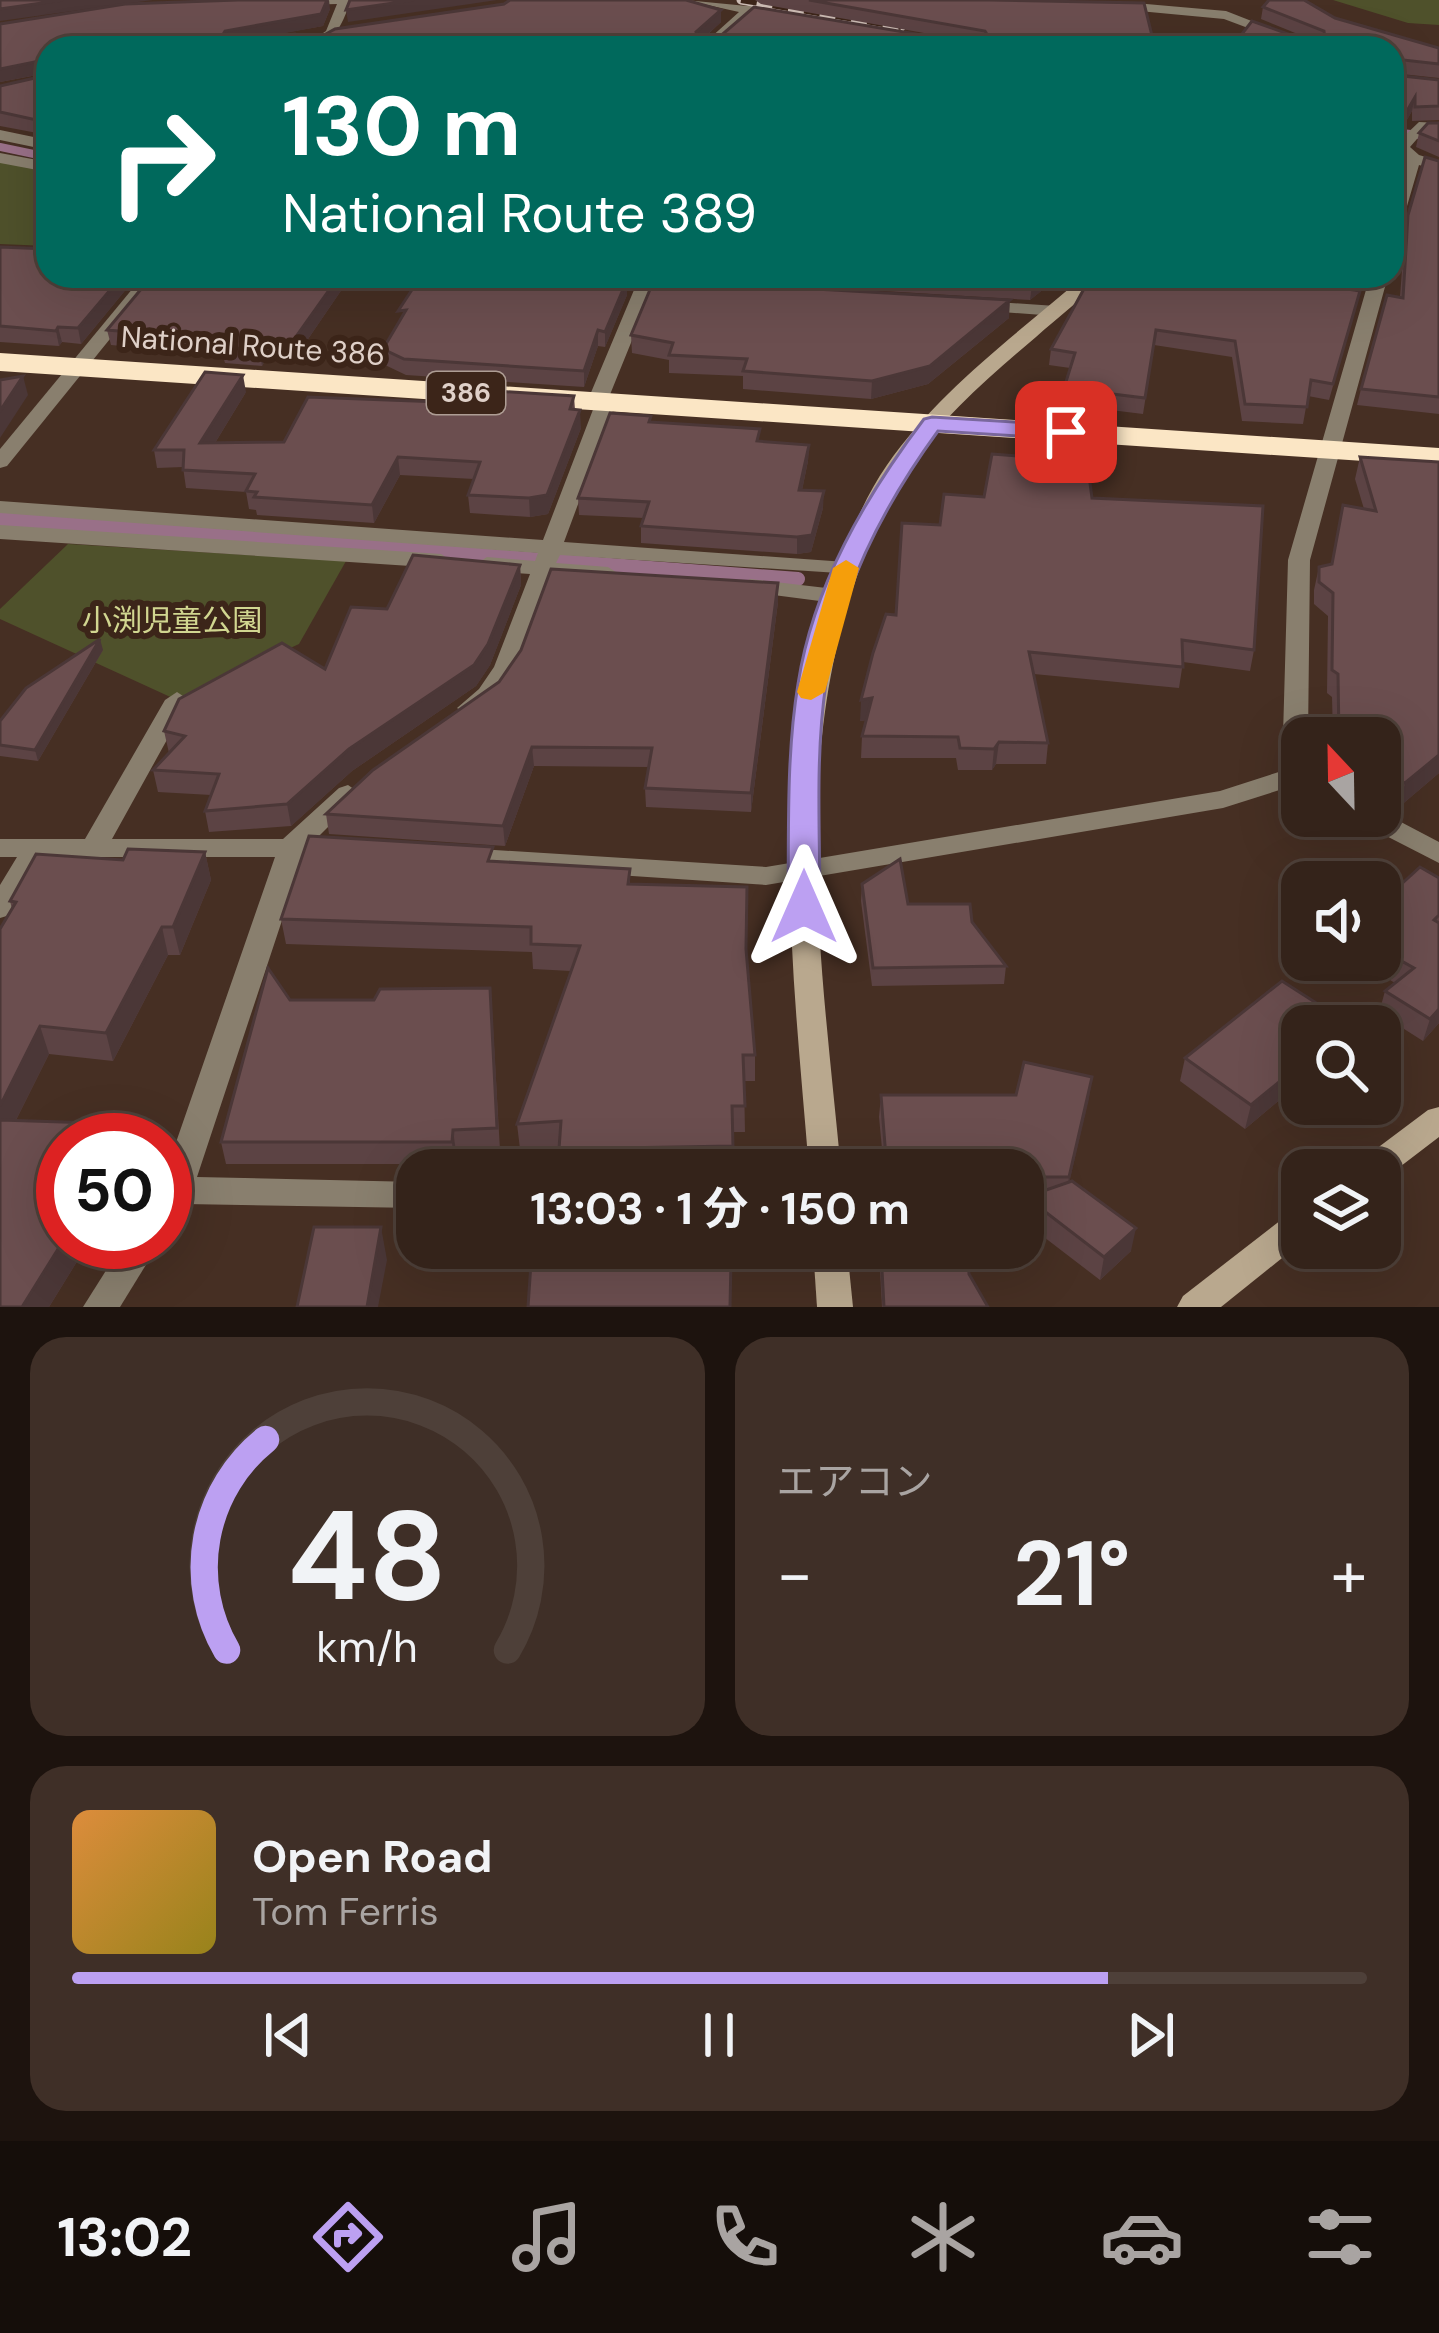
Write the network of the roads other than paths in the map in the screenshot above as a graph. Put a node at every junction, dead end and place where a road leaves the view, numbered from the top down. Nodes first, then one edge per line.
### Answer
1 (691, 0) edge
2 (765, 0) edge
3 (282, 2) edge
4 (1112, 2) edge
5 (1088, 5) edge
6 (747, 9) junction
7 (788, 16) edge
8 (354, 30) edge
9 (332, 33) junction
10 (323, 36) edge
11 (719, 36) edge
12 (1281, 36) edge
13 (1439, 128) edge
14 (0, 135) edge
15 (36, 143) edge
16 (1404, 147) edge
17 (1404, 151) edge
18 (0, 158) edge
19 (36, 165) edge
20 (1439, 166) edge
21 (142, 288) edge
22 (645, 288) edge
23 (699, 288) edge
24 (1081, 288) edge
25 (1375, 288) edge
26 (714, 290) edge
27 (962, 305) edge
28 (1056, 310) junction
29 (0, 362) edge
30 (78, 367) junction
31 (602, 402) junction
32 (932, 424) junction
33 (1330, 451) junction
34 (1439, 458) edge
35 (0, 462) edge
36 (0, 507) edge
37 (0, 532) edge
38 (549, 558) junction
39 (846, 569) junction
40 (835, 596) junction
41 (177, 700) edge
42 (1299, 717) edge
43 (453, 718) edge
44 (364, 780) edge
45 (1281, 783) edge
46 (1401, 834) edge
47 (293, 845) junction
48 (0, 848) edge
49 (92, 850) junction
50 (364, 850) edge
51 (34, 852) junction
52 (1439, 854) edge
53 (435, 855) edge
54 (806, 868) junction
55 (0, 908) edge
56 (1439, 1119) edge
57 (192, 1138) edge
58 (823, 1149) edge
59 (1400, 1149) edge
60 (396, 1195) edge
61 (192, 1199) edge
62 (1281, 1239) edge
63 (126, 1269) edge
64 (832, 1269) edge
65 (101, 1307) edge
66 (835, 1307) edge
67 (1195, 1307) edge

1 - 6 street
2 - 6 street
3 - 9 street
4 - 5 street
4 - 12 street
6 - 7 street
6 - 11 street
8 - 9 street
9 - 10 street
13 - 16 street
14 - 15 street
17 - 20 street
18 - 19 street
21 - 30 street
22 - 31 street
23 - 26 street
24 - 28 main road
25 - 33 street
27 - 28 street
28 - 32 main road
29 - 30 highway, National Route 386 / 386
30 - 31 highway, National Route 386 / 386
30 - 35 street
31 - 32 highway, National Route 386 / 386
31 - 38 street
32 - 33 highway, 386
32 - 39 main road
33 - 34 highway, 386
33 - 42 street
36 - 38 street
37 - 38 street
38 - 39 street
38 - 40 street
38 - 43 street
39 - 40 main road
40 - 54 main road
41 - 49 street
44 - 47 street
45 - 54 street
46 - 52 street
47 - 49 street
47 - 50 street
47 - 57 street
48 - 51 street
49 - 51 street
51 - 55 street
53 - 54 street
54 - 58 main road
56 - 59 main road
60 - 61 street
62 - 67 main road
63 - 65 street
64 - 66 main road

